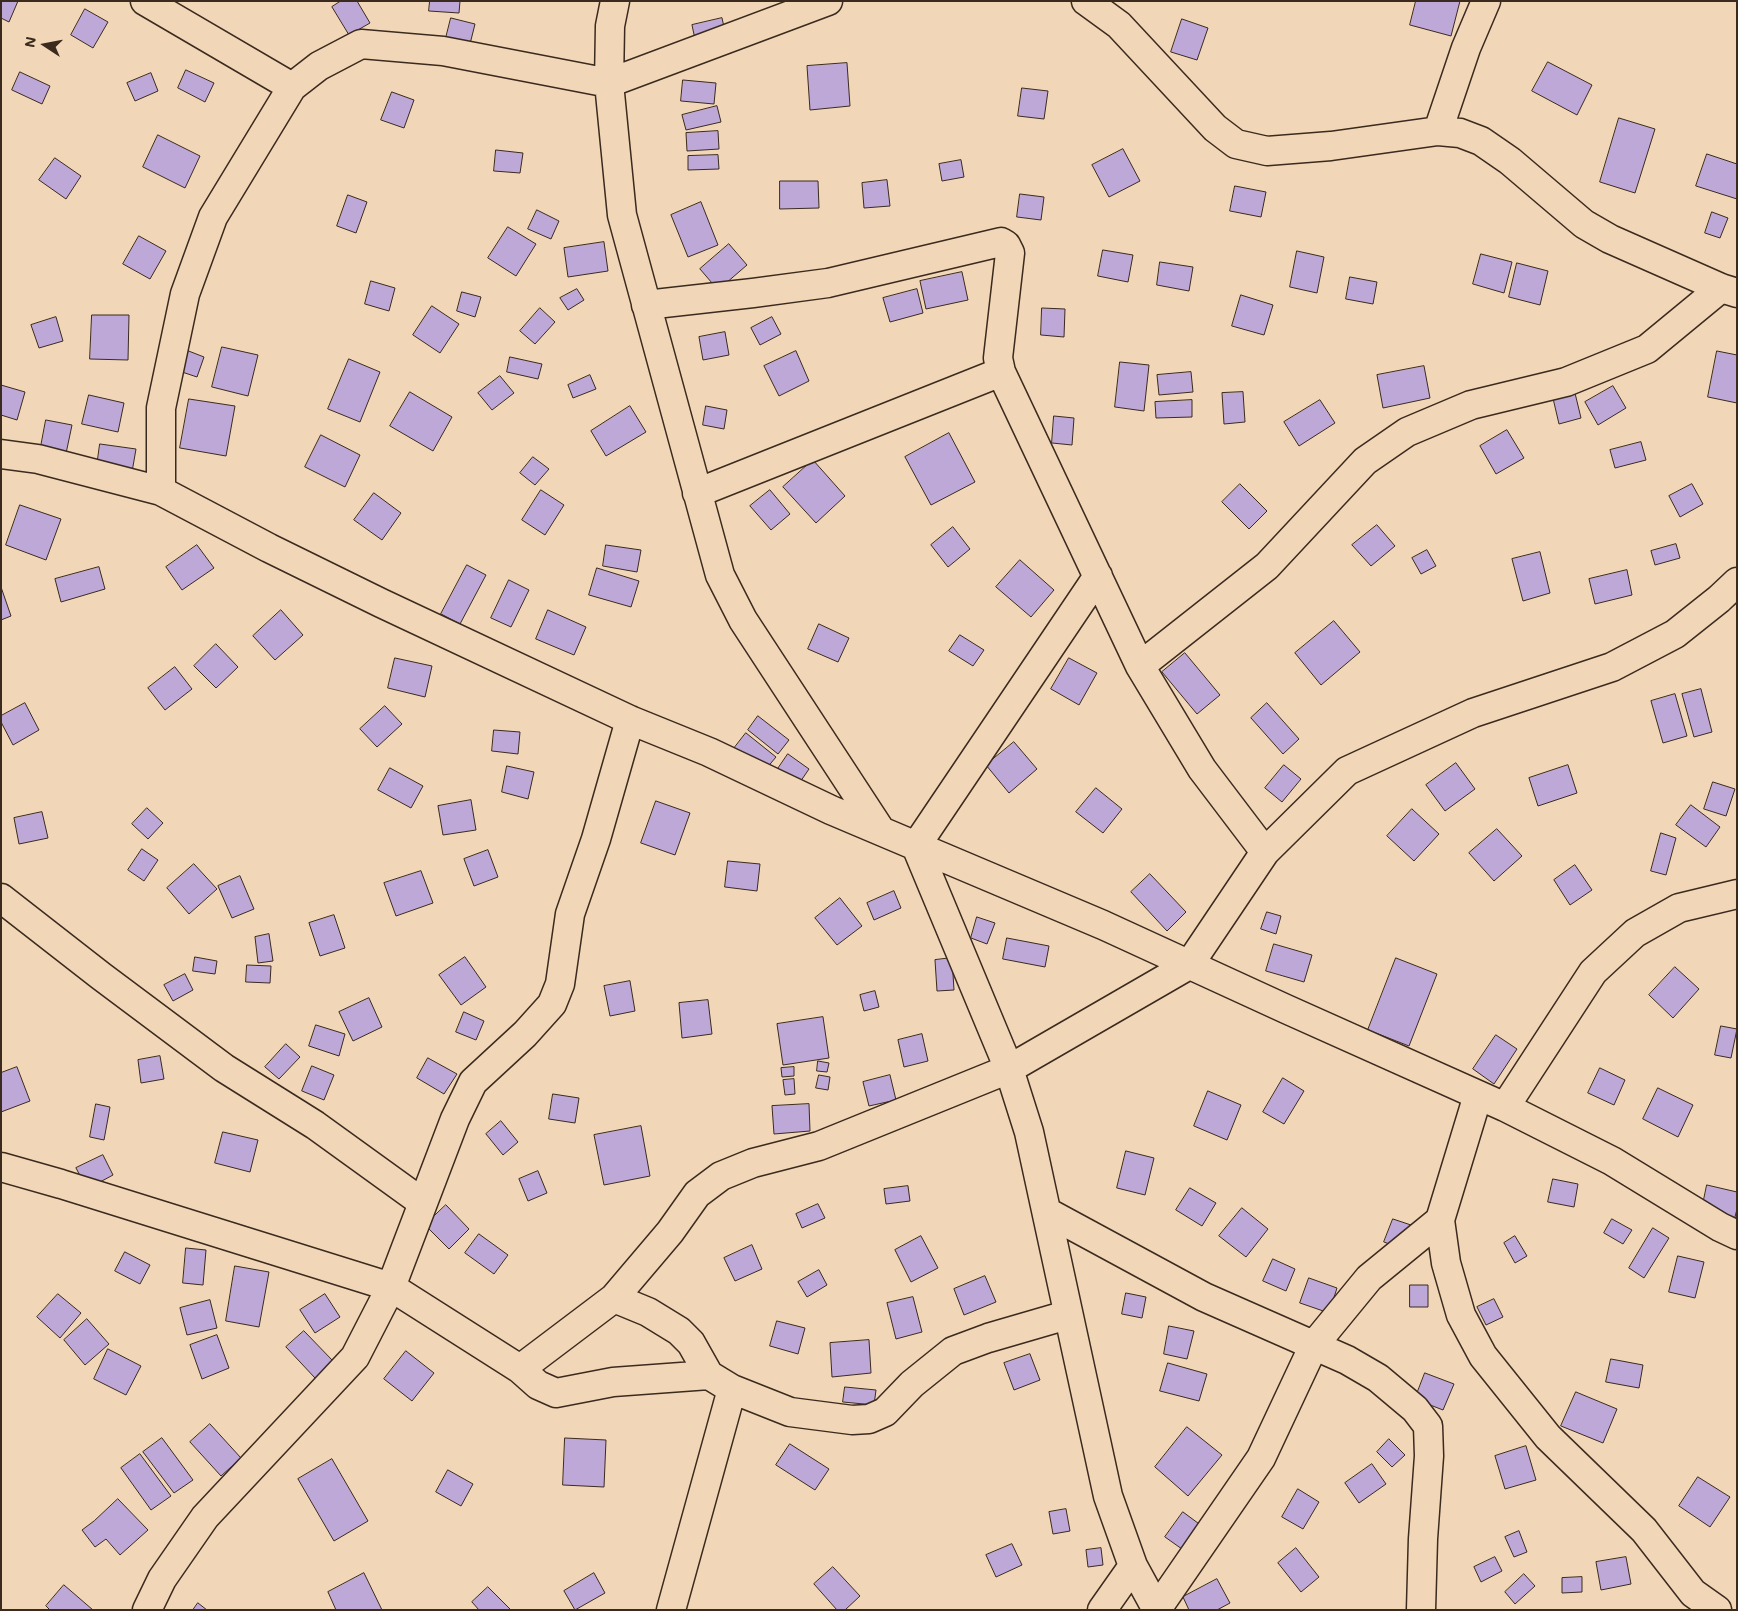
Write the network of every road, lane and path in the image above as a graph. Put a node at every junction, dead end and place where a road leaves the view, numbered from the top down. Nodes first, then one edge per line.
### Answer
1 (145, 1) edge
2 (615, 1) edge
3 (828, 1) edge
4 (1086, 1) edge
5 (1486, 1) edge
6 (609, 83) junction
7 (292, 87) junction
8 (1438, 131) junction
9 (1729, 290) edge
10 (646, 305) junction
11 (1001, 372) junction
12 (1, 454) edge
13 (161, 491) junction
14 (697, 493) junction
15 (1098, 576) junction
16 (1737, 582) edge
17 (1140, 666) junction
18 (630, 720) junction
19 (881, 831) junction
20 (916, 846) junction
21 (1265, 852) junction
22 (1737, 894) edge
23 (1, 898) edge
24 (1189, 965) junction
25 (1009, 1069) junction
26 (1478, 1095) junction
27 (1505, 1107) junction
28 (1, 1167) edge
29 (423, 1203) junction
30 (1047, 1212) junction
31 (1440, 1220) junction
32 (1737, 1235) edge
33 (391, 1287) junction
34 (614, 1298) junction
35 (1068, 1315) junction
36 (1314, 1345) junction
37 (520, 1369) junction
38 (710, 1375) junction
39 (732, 1389) junction
40 (1133, 1566) junction
41 (1157, 1609) edge
42 (147, 1610) edge
43 (670, 1610) edge
44 (1102, 1610) edge
45 (1421, 1610) edge
46 (1717, 1610) edge

1 - 7 street
2 - 6 street
3 - 6 street
4 - 8 street
5 - 8 street
6 - 7 street
6 - 10 street
7 - 13 street
8 - 9 street
9 - 17 street
10 - 11 street
10 - 14 street
11 - 14 street
11 - 15 street
12 - 13 street
13 - 18 street
14 - 19 street
15 - 17 street
15 - 20 street
16 - 21 street
17 - 21 street
18 - 19 street
18 - 29 street
19 - 20 street
20 - 24 street
20 - 25 street
21 - 24 street
22 - 27 street
23 - 29 street
24 - 25 street
24 - 26 street
25 - 30 street
25 - 34 street
26 - 27 street
26 - 31 street
27 - 32 street
28 - 33 street
29 - 33 street
30 - 35 street
30 - 36 street
31 - 36 street
31 - 46 street
33 - 37 street
33 - 42 street
34 - 37 street
34 - 38 street
35 - 39 street
35 - 40 street
36 - 41 street
36 - 45 street
37 - 38 street
38 - 39 street
39 - 43 street
40 - 41 street
40 - 44 street

